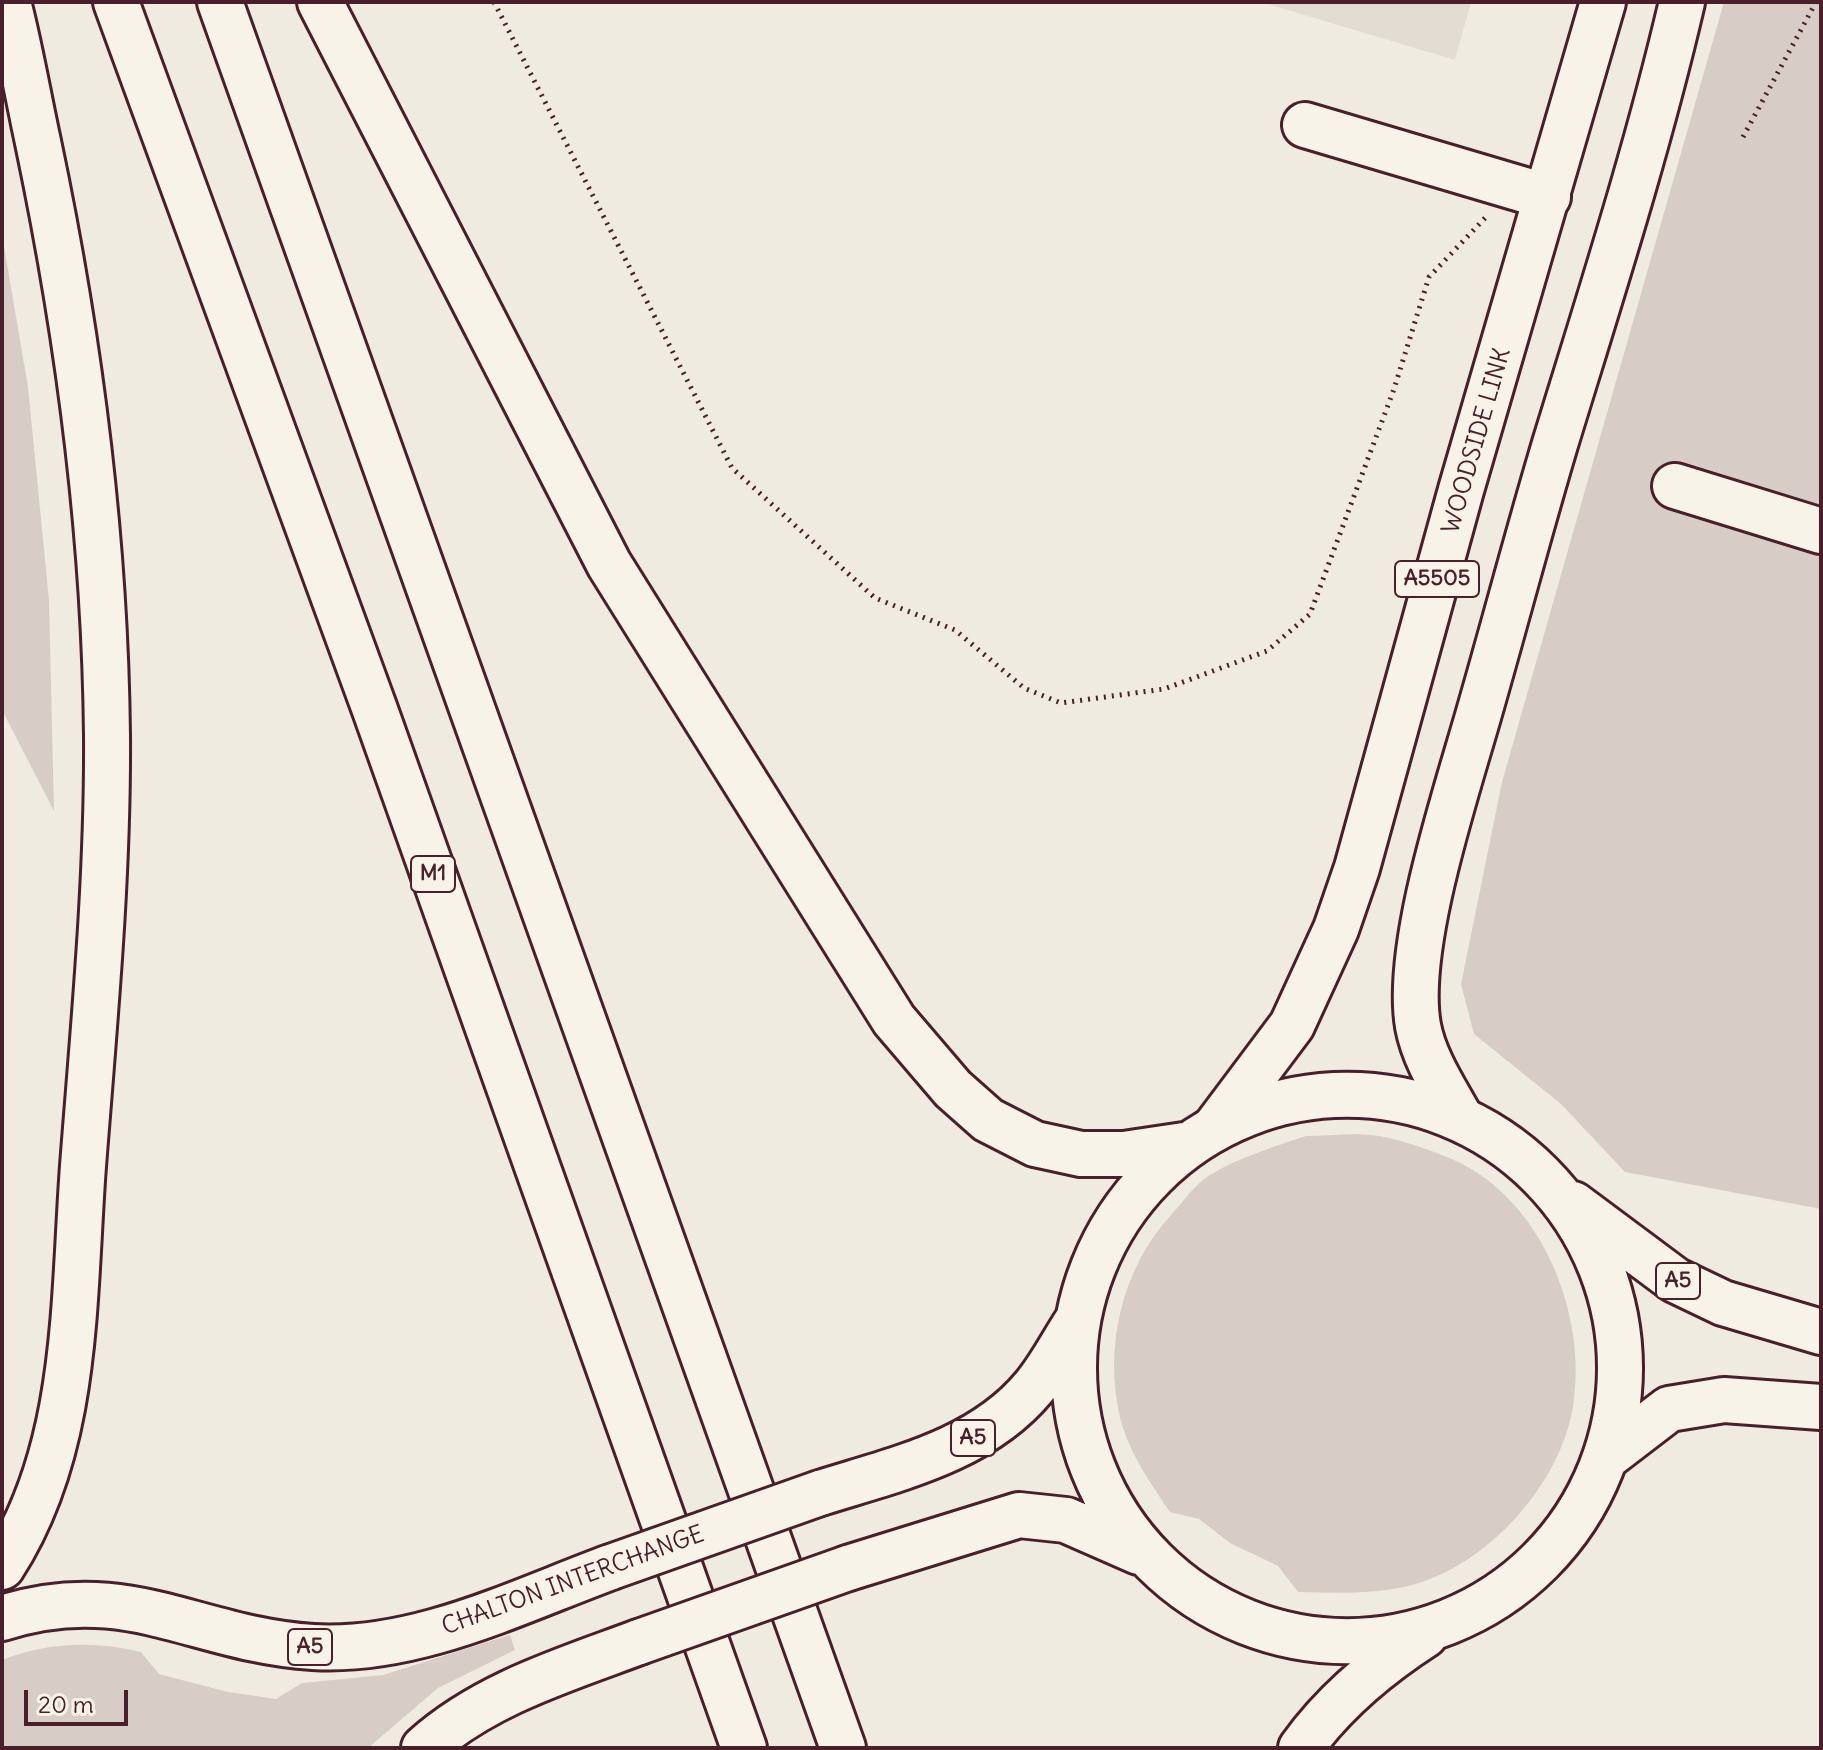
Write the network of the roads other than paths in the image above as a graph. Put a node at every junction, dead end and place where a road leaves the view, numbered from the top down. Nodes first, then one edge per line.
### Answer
1 (8, 2) edge
2 (116, 2) edge
3 (220, 2) edge
4 (320, 2) edge
5 (1603, 2) edge
6 (1682, 2) edge
7 (1305, 125) dead end
8 (1531, 192) junction
9 (1675, 486) dead end
10 (1821, 531) edge
11 (1461, 1119) junction
12 (1202, 1136) junction
13 (1555, 1191) junction
14 (1079, 1317) junction
15 (1821, 1332) edge
16 (1821, 1407) edge
17 (1605, 1458) junction
18 (1149, 1556) junction
19 (2, 1567) edge
20 (2, 1618) edge
21 (1437, 1628) junction
22 (424, 1748) edge
23 (744, 1748) edge
24 (843, 1748) edge
25 (1301, 1748) edge

1 - 19 main road
2 - 23 main road, M1
3 - 24 main road
4 - 12 main road
5 - 8 main road, WOODSIDE LINK / A5505
6 - 11 main road, A5505
7 - 8 main road
8 - 12 main road, WOODSIDE LINK / A5505
9 - 10 main road
11 - 12 main road, CHALTON INTERCHANGE
11 - 13 main road, CHALTON INTERCHANGE
12 - 14 main road, CHALTON INTERCHANGE
13 - 15 main road, A5
13 - 17 main road, CHALTON INTERCHANGE
14 - 18 main road, CHALTON INTERCHANGE
14 - 20 main road, CHALTON INTERCHANGE / A5, bridge
16 - 17 main road
17 - 21 main road, CHALTON INTERCHANGE
18 - 21 main road, CHALTON INTERCHANGE
18 - 22 main road, CHALTON INTERCHANGE, bridge
21 - 25 main road

